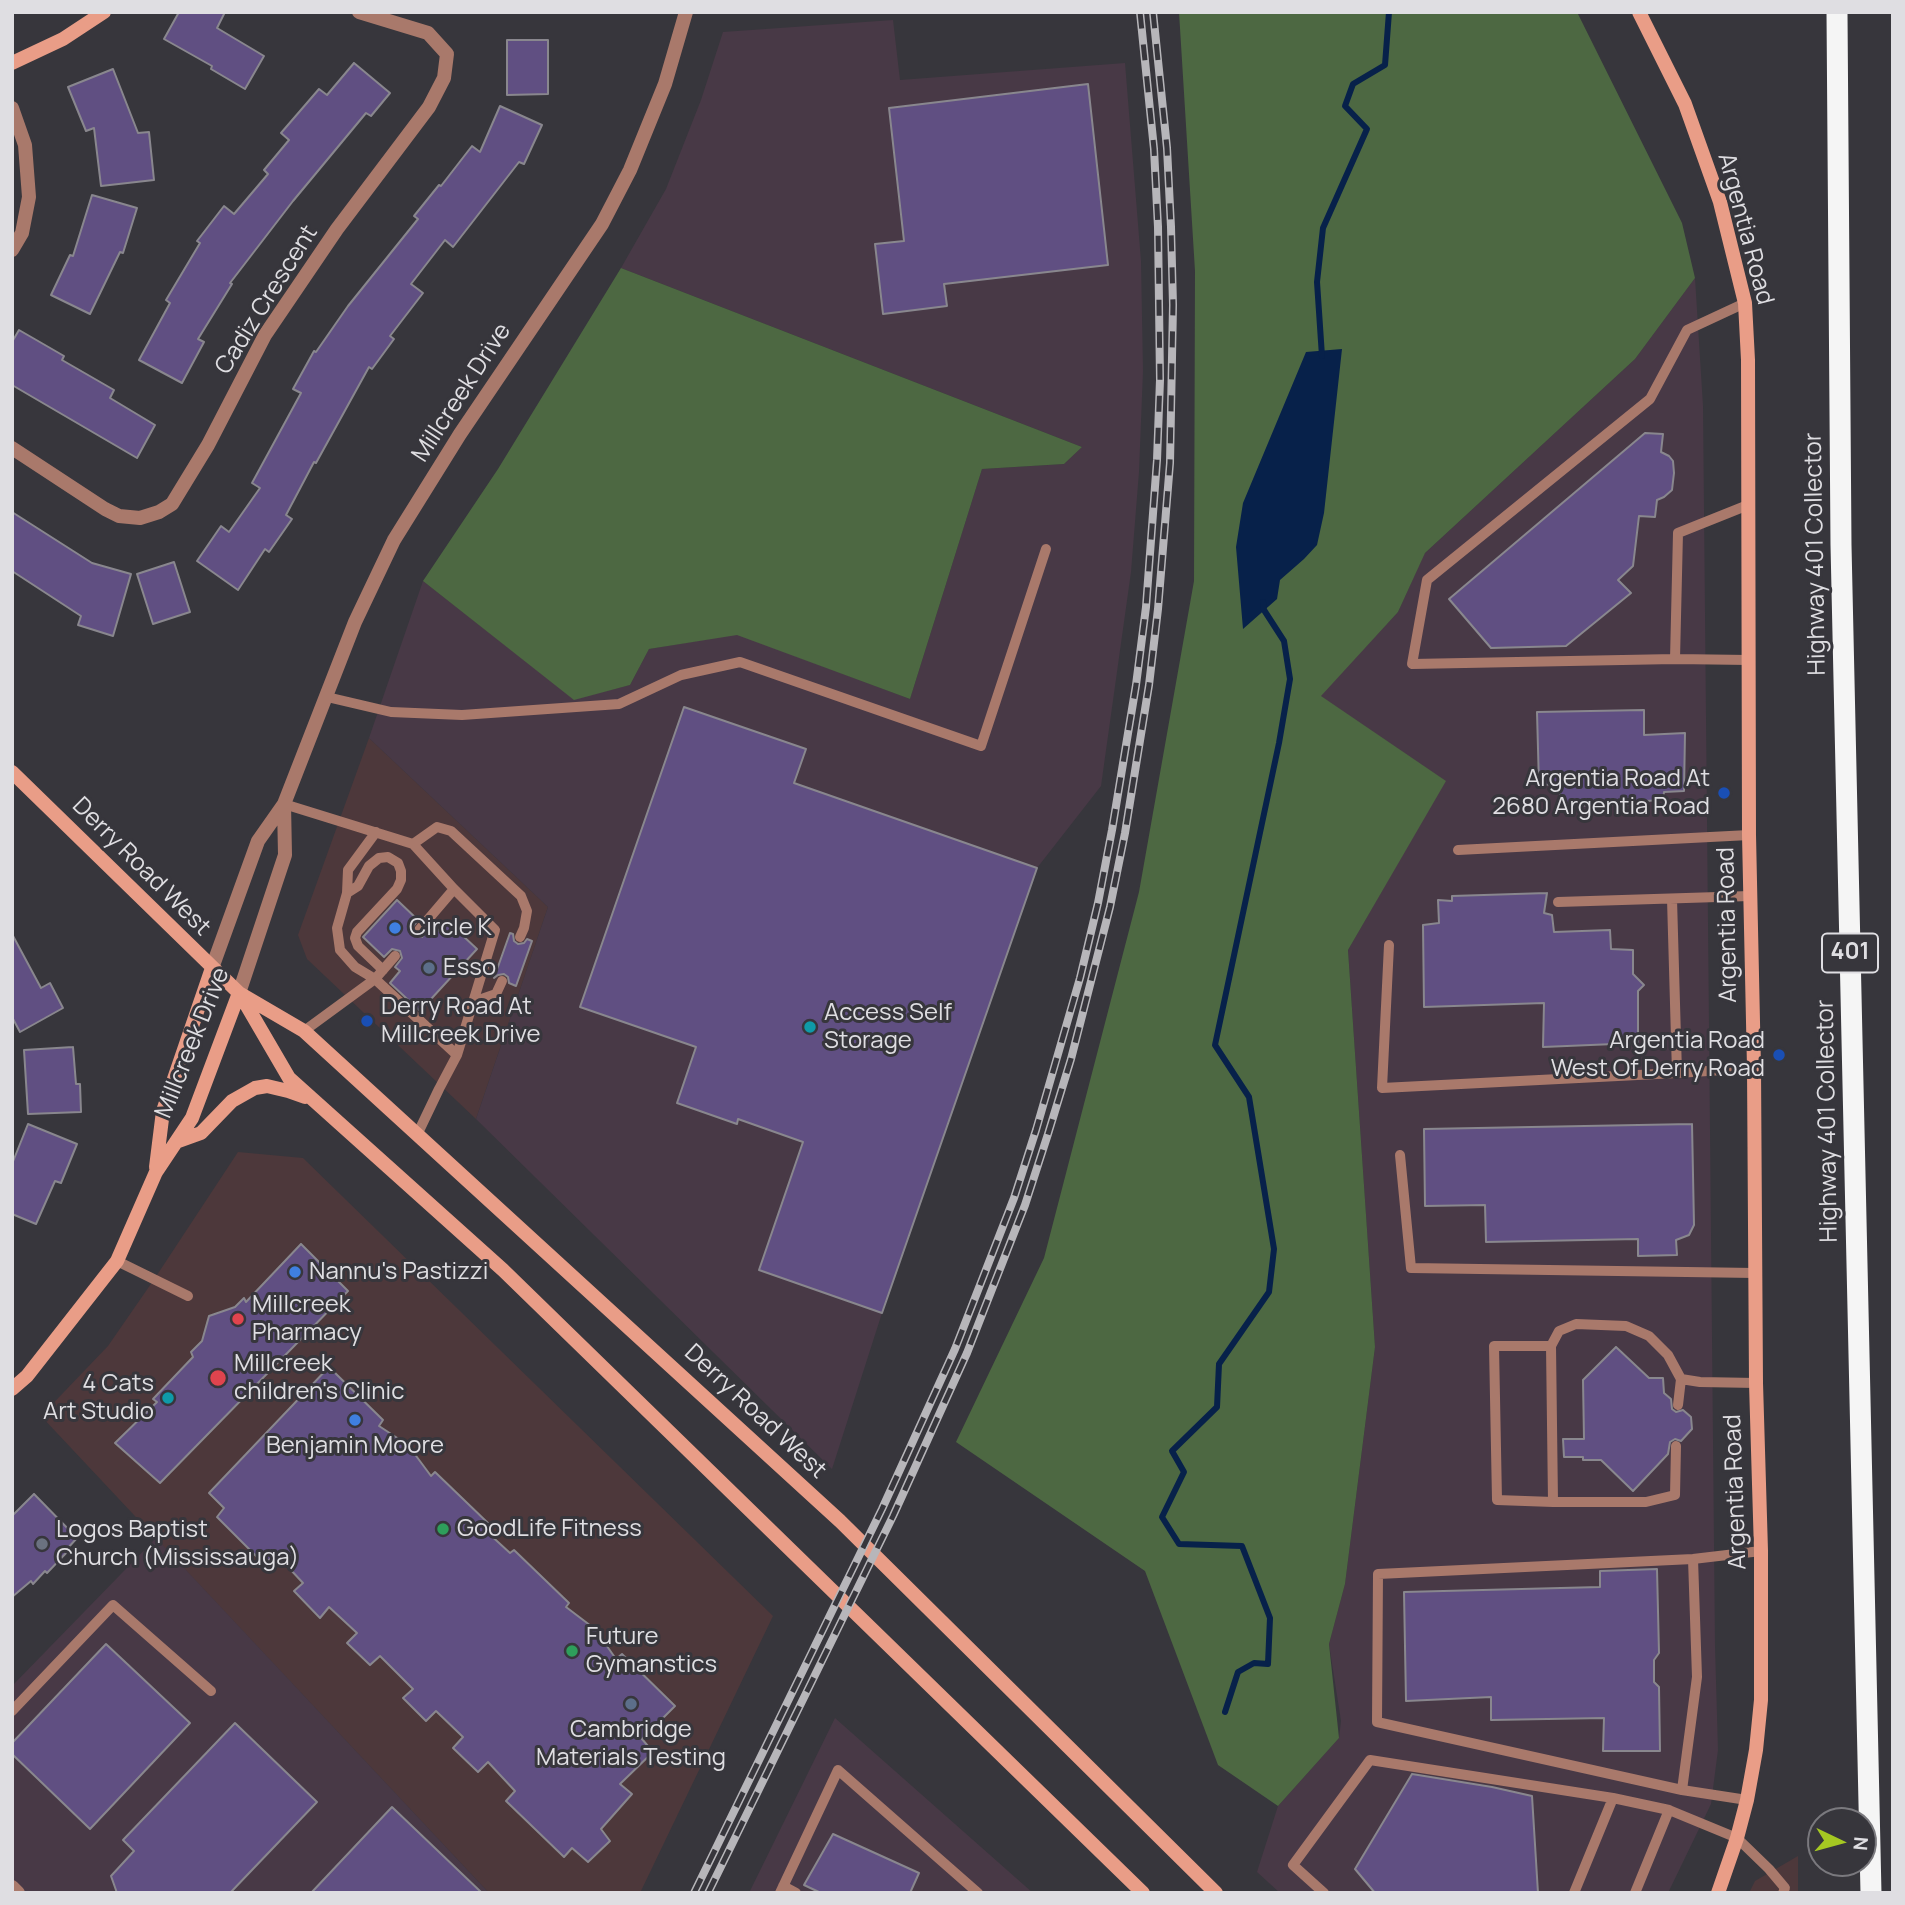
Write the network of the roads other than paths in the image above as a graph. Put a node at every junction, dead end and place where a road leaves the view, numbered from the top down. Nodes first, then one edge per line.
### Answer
1 (104, 12) edge
2 (359, 12) edge
3 (686, 12) edge
4 (1639, 12) edge
5 (1838, 12) edge
6 (12, 63) edge
7 (12, 108) edge
8 (12, 250) edge
9 (1745, 303) junction
10 (12, 448) edge
11 (1748, 505) junction
12 (1046, 549) dead end
13 (1675, 659) junction
14 (1749, 660) junction
15 (327, 697) junction
16 (12, 772) edge
17 (284, 804) junction
18 (376, 832) junction
19 (1749, 835) junction
20 (413, 844) junction
21 (1458, 850) dead end
22 (454, 889) junction
23 (347, 894) junction
24 (1750, 896) junction
25 (1672, 899) junction
26 (1558, 902) dead end
27 (419, 930) dead end
28 (520, 937) dead end
29 (1388, 945) dead end
30 (395, 956) dead end
31 (212, 968) junction
32 (383, 970) junction
33 (375, 979) junction
34 (502, 981) dead end
35 (239, 993) junction
36 (473, 1002) junction
37 (304, 1031) junction
38 (457, 1055) junction
39 (1754, 1068) junction
40 (1677, 1073) junction
41 (312, 1099) junction
42 (417, 1135) junction
43 (176, 1142) junction
44 (1400, 1156) dead end
45 (156, 1172) junction
46 (117, 1261) junction
47 (1755, 1273) junction
48 (188, 1296) dead end
49 (1551, 1346) junction
50 (1681, 1379) junction
51 (1756, 1383) junction
52 (12, 1389) edge
53 (1678, 1405) dead end
54 (1676, 1446) dead end
55 (1553, 1502) junction
56 (1761, 1551) junction
57 (1693, 1559) junction
58 (211, 1691) dead end
59 (12, 1711) edge
60 (1682, 1790) junction
61 (1613, 1798) junction
62 (1747, 1800) junction
63 (1669, 1810) junction
64 (1737, 1838) junction
65 (12, 1887) edge
66 (781, 1890) edge
67 (18, 1893) edge
68 (796, 1893) edge
69 (978, 1893) edge
70 (1143, 1893) edge
71 (1216, 1893) edge
72 (1324, 1893) edge
73 (1574, 1893) edge
74 (1634, 1893) edge
75 (1718, 1893) edge
76 (1783, 1893) edge
77 (1871, 1893) edge

1 - 6 main road
2 - 10 street, Cadiz Crescent
3 - 15 street, Millcreek Drive
4 - 9 main road, Argentia Road
5 - 77 highway, Highway 401 Collector / 401
7 - 8 street
9 - 11 main road, Argentia Road
9 - 13 lane
11 - 13 lane
11 - 14 main road, Argentia Road
12 - 15 lane
13 - 14 lane
14 - 19 main road, Argentia Road
15 - 17 street, Millcreek Drive
16 - 31 main road, Derry Road West
17 - 18 lane
17 - 31 street, Millcreek Drive
17 - 35 street, Millcreek Drive
18 - 20 lane
18 - 23 lane
19 - 21 lane
19 - 24 main road, Argentia Road
20 - 22 lane
20 - 28 lane
22 - 27 lane
22 - 36 lane
23 - 32 lane
23 - 33 lane
24 - 25 lane
24 - 39 main road, Argentia Road
25 - 26 lane
25 - 40 lane
29 - 40 lane
30 - 32 lane
31 - 35 main road, Derry Road West
31 - 45 main road, Millcreek Drive
32 - 33 lane
33 - 37 lane
33 - 38 lane
34 - 36 lane
35 - 37 main road, Derry Road West
35 - 41 main road, Derry Road West
35 - 43 main road, Millcreek Drive
36 - 38 lane
37 - 42 main road, Derry Road West
38 - 42 lane
39 - 40 lane
39 - 47 main road, Argentia Road
41 - 43 main road
41 - 70 main road, Derry Road West
42 - 71 main road, Derry Road West
43 - 45 main road, Millcreek Drive
44 - 47 lane
45 - 46 main road, Millcreek Drive
46 - 48 lane
46 - 52 main road, Millcreek Drive
47 - 51 main road, Argentia Road
49 - 50 lane
49 - 55 lane
49 - 55 lane
50 - 51 lane
50 - 53 lane
51 - 56 main road, Argentia Road
54 - 55 lane
56 - 57 lane
56 - 62 main road, Argentia Road
57 - 60 lane
57 - 60 lane
58 - 59 lane
60 - 62 lane
61 - 63 lane
61 - 72 lane
61 - 73 lane
62 - 64 main road, Argentia Road
63 - 64 lane
63 - 74 lane
64 - 75 main road, Argentia Road
64 - 76 lane
65 - 67 street
66 - 68 lane
66 - 69 lane

